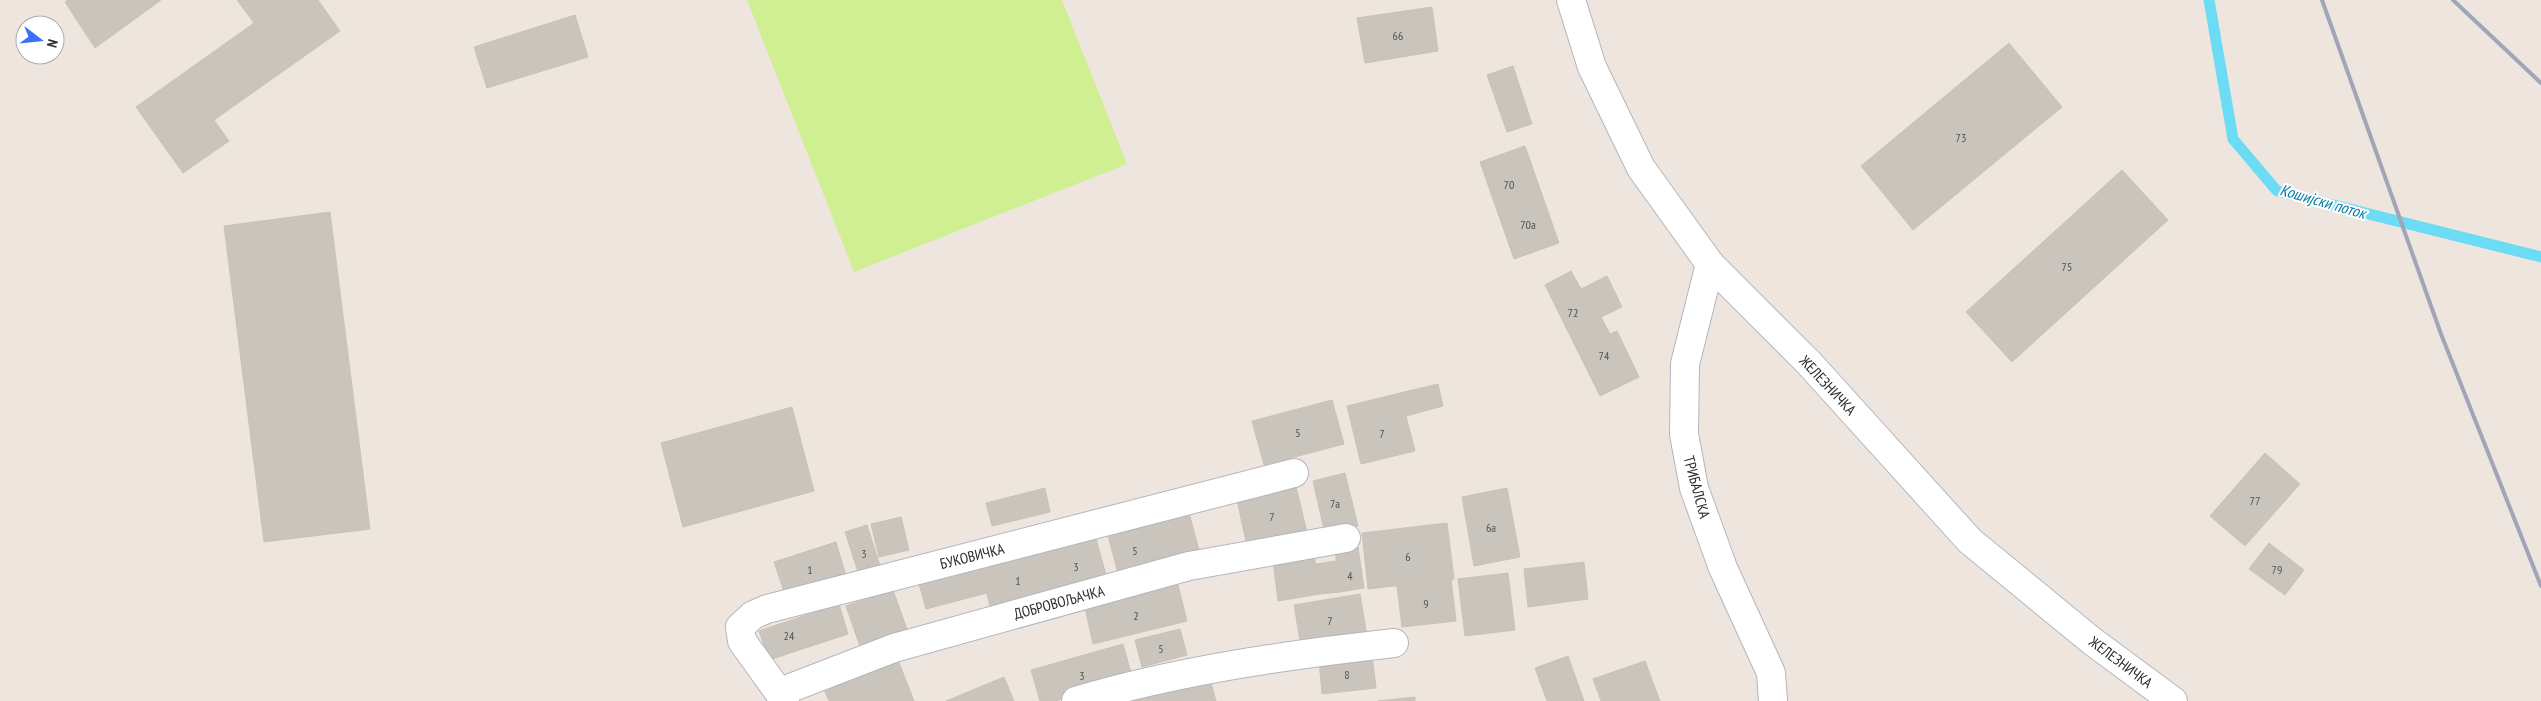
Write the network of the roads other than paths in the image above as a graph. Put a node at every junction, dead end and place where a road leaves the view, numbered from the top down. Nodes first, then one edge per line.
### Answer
1 (1571, 0) edge
2 (1710, 264) junction
3 (1294, 473) dead end
4 (1346, 538) dead end
5 (1394, 643) dead end
6 (782, 697) edge
7 (1076, 701) edge
8 (1773, 701) edge
9 (2173, 701) edge

1 - 2 street, ЖЕЛЕЗНИЧКА
2 - 8 street, ТРИБАЛСКА
2 - 9 street, ЖЕЛЕЗНИЧКА
3 - 6 street, БУКОВИЧКА
4 - 6 street, ДОБРОВОЉАЧКА
5 - 7 street

